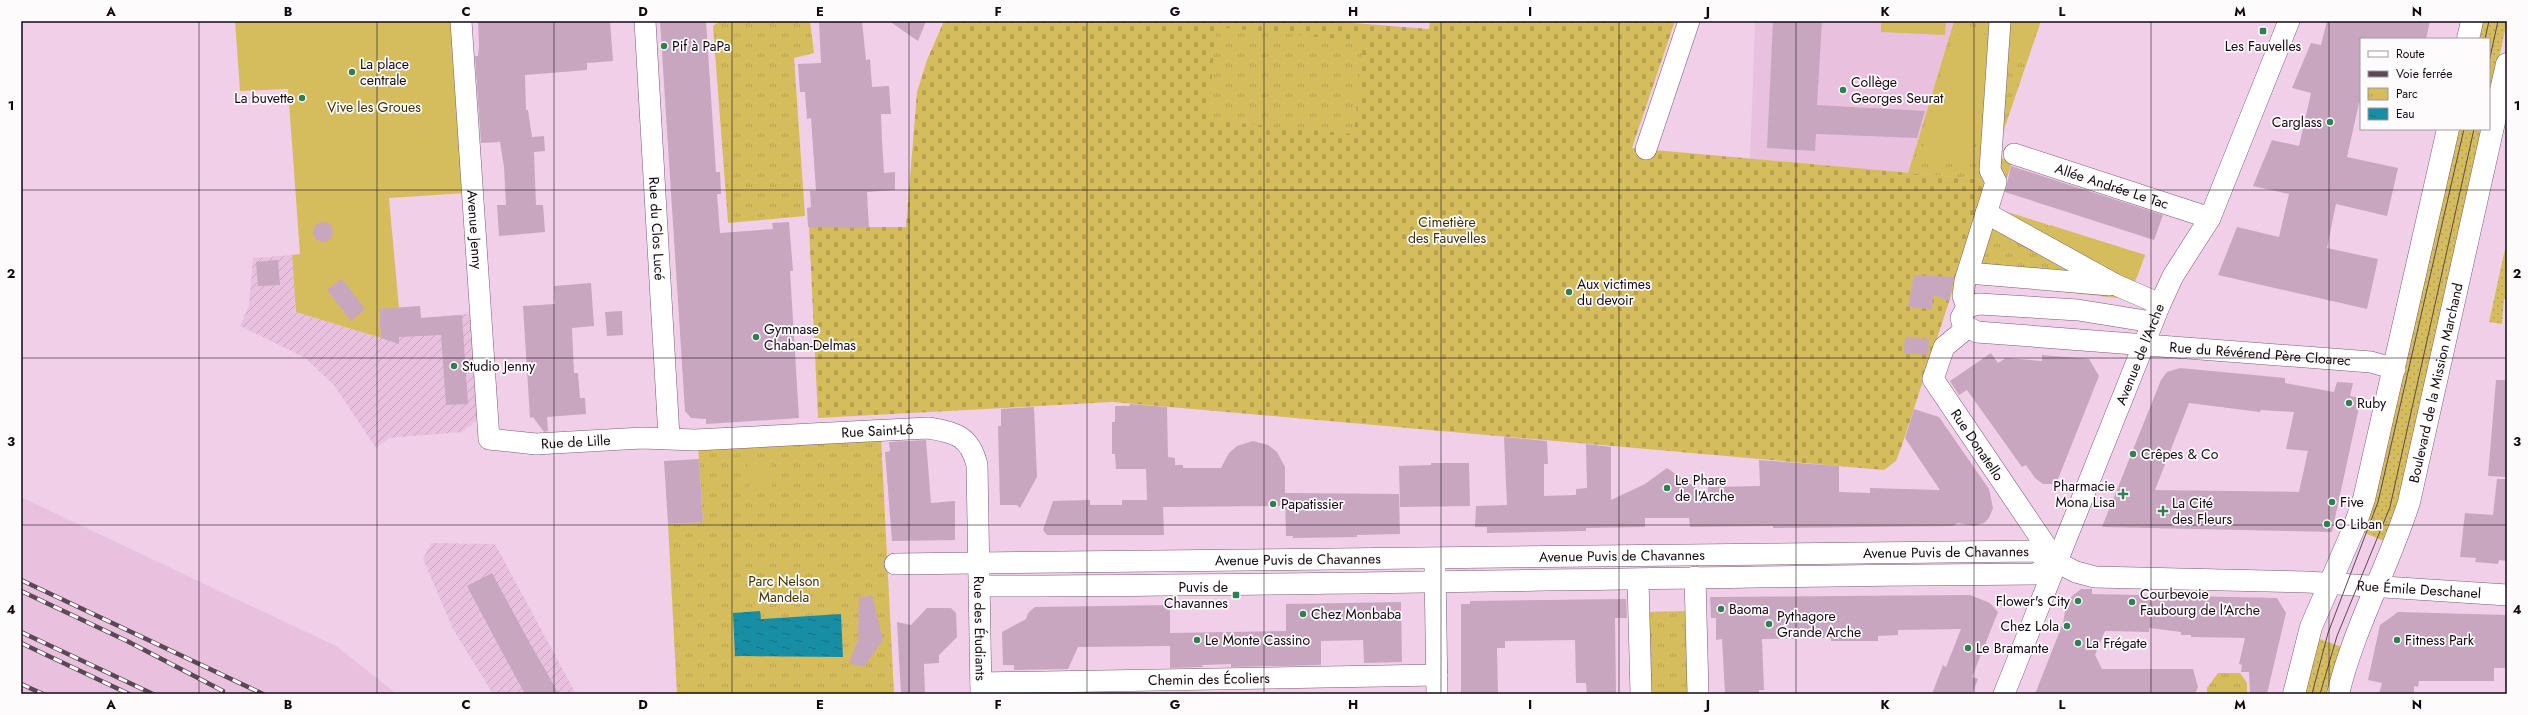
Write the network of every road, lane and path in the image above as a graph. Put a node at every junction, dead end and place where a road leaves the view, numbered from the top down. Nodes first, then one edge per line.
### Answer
1 (461, 21) edge
2 (645, 21) edge
3 (1689, 21) edge
4 (2000, 21) edge
5 (2289, 21) edge
6 (2472, 21) edge
7 (2468, 38) edge
8 (2507, 64) edge
9 (2448, 130) edge
10 (1646, 150) dead end
11 (2014, 154) dead end
12 (1986, 213) junction
13 (2210, 218) junction
14 (1968, 273) junction
15 (2116, 285) junction
16 (1967, 307) junction
17 (2078, 310) junction
18 (2156, 313) junction
19 (1967, 328) junction
20 (2077, 340) junction
21 (2143, 346) junction
22 (2395, 369) junction
23 (666, 437) junction
24 (489, 439) joint
25 (1435, 557) junction
26 (979, 562) junction
27 (2058, 563) junction
28 (895, 564) dead end
29 (1695, 577) junction
30 (1638, 580) junction
31 (1436, 583) junction
32 (2330, 584) junction
33 (980, 586) junction
34 (2376, 587) junction
35 (2507, 595) edge
36 (1437, 685) edge
37 (981, 689) edge
38 (1640, 694) edge
39 (1698, 694) edge
40 (2004, 694) edge
41 (2294, 694) edge
42 (2338, 694) edge

1 - 24 street, Avenue Jenny
2 - 23 street, Rue du Clos Lucé
3 - 10 street
4 - 12 street
5 - 13 street, Avenue de l'Arche
6 - 7 main road
8 - 34 main road, Boulevard de la Mission Marchand
9 - 22 main road
11 - 13 street, Allée Andrée Le Tac
12 - 14 street
12 - 15 street
13 - 18 street, Avenue de l'Arche
14 - 15 street
14 - 16 street
15 - 18 street
16 - 17 street
16 - 19 street
17 - 18 street
17 - 20 street
18 - 21 street, Avenue de l'Arche
19 - 20 street, Rue du Révérend Père Cloarec
19 - 27 street, Rue Donatello
20 - 21 street, Rue du Révérend Père Cloarec
21 - 22 street, Rue du Révérend Père Cloarec
21 - 27 street, Avenue de l'Arche
22 - 32 main road
23 - 24 street, Rue de Lille
23 - 26 street, Rue Saint-Lô
25 - 26 street, Avenue Puvis de Chavannes
25 - 27 street, Avenue Puvis de Chavannes
25 - 31 street
26 - 28 street, Avenue Puvis de Chavannes
26 - 33 street, Rue des Étudiants
27 - 29 street, Avenue Puvis de Chavannes
27 - 32 street, Rue Émile Deschanel
27 - 40 street, Avenue de l'Arche
29 - 30 street, Avenue Puvis de Chavannes
29 - 39 street
30 - 31 street, Avenue Puvis de Chavannes
30 - 38 street
31 - 33 street, Avenue Puvis de Chavannes
31 - 36 street
32 - 34 street, Rue Émile Deschanel
32 - 41 main road
33 - 37 street, Rue des Étudiants
34 - 35 street, Rue Émile Deschanel
34 - 42 main road, Boulevard de la Mission Marchand
36 - 37 street, Chemin des Écoliers

